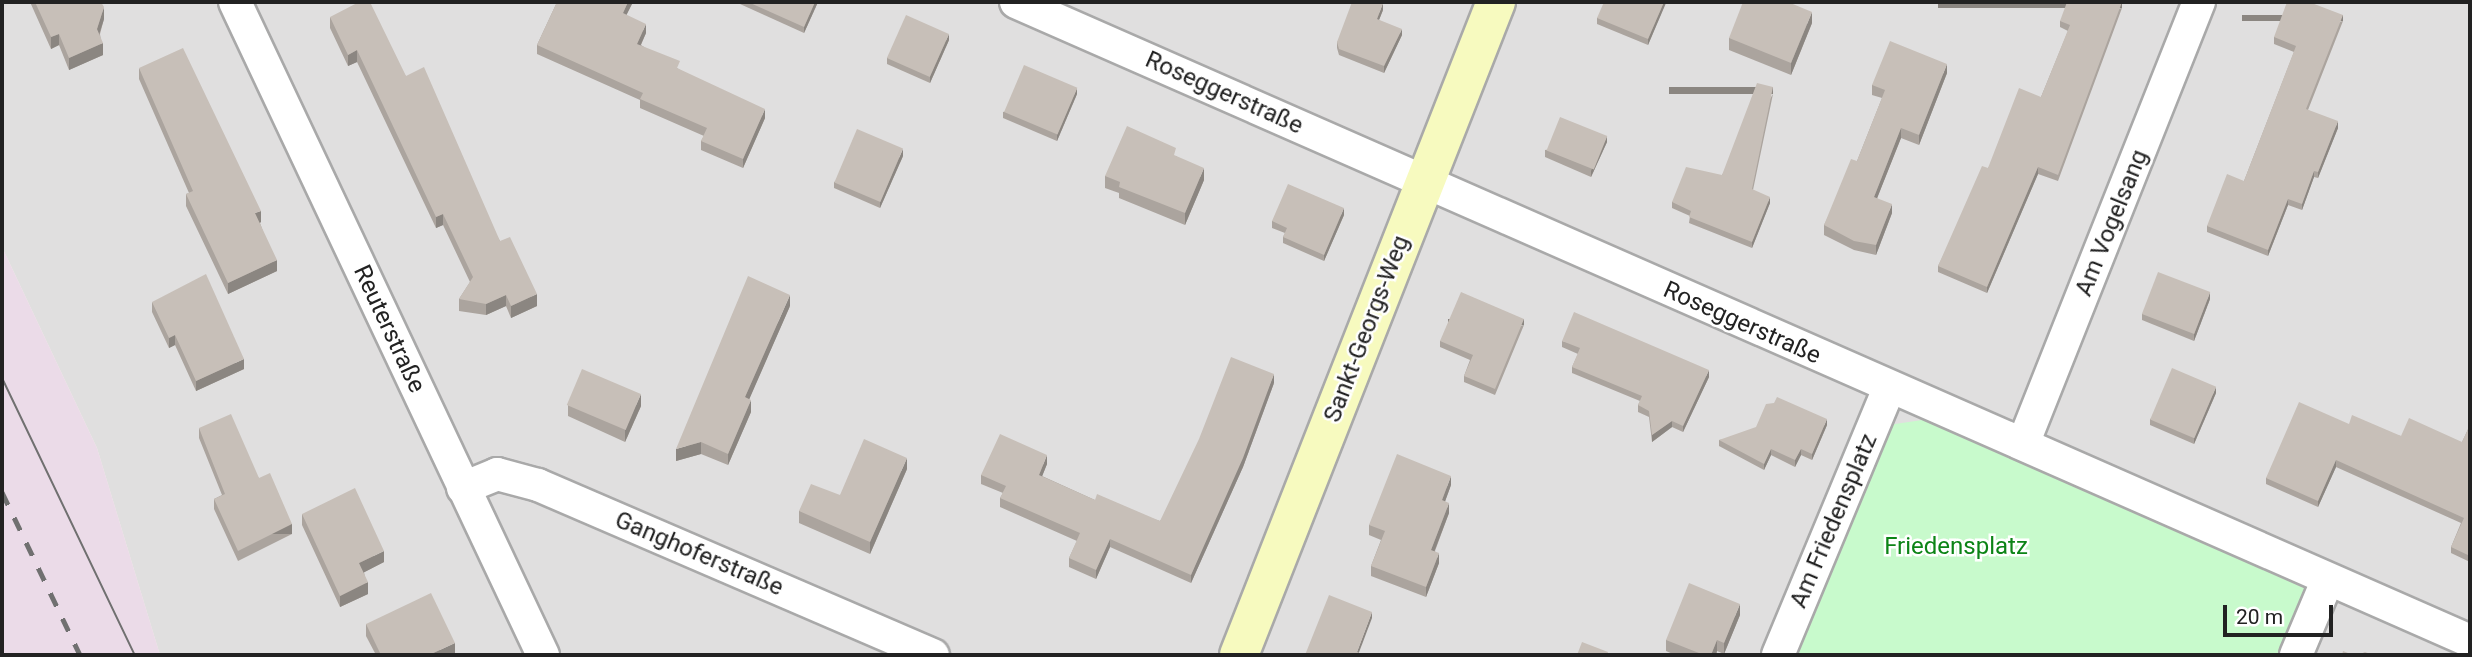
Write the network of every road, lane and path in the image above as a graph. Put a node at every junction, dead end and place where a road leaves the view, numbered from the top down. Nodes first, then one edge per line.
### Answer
1 (235, 2) edge
2 (1016, 2) edge
3 (1496, 2) edge
4 (2199, 2) edge
5 (1424, 183) junction
6 (1889, 388) junction
7 (2023, 444) junction
8 (463, 488) junction
9 (2328, 579) junction
10 (2470, 641) edge
11 (543, 655) edge
12 (933, 655) edge
13 (1239, 655) edge
14 (1778, 655) edge
15 (2296, 655) edge

1 - 8 street, Reuterstraße
2 - 5 street, Roseggerstraße
3 - 5 street, Sankt-Georgs-Weg
4 - 7 street, Am Vogelsang
5 - 6 street, Roseggerstraße
5 - 13 street, Sankt-Georgs-Weg
6 - 7 street, Roseggerstraße
6 - 14 street, Am Friedensplatz
7 - 9 street, Roseggerstraße
8 - 11 street, Reuterstraße
8 - 12 street, Ganghoferstraße
9 - 10 street, Roseggerstraße
9 - 15 street

